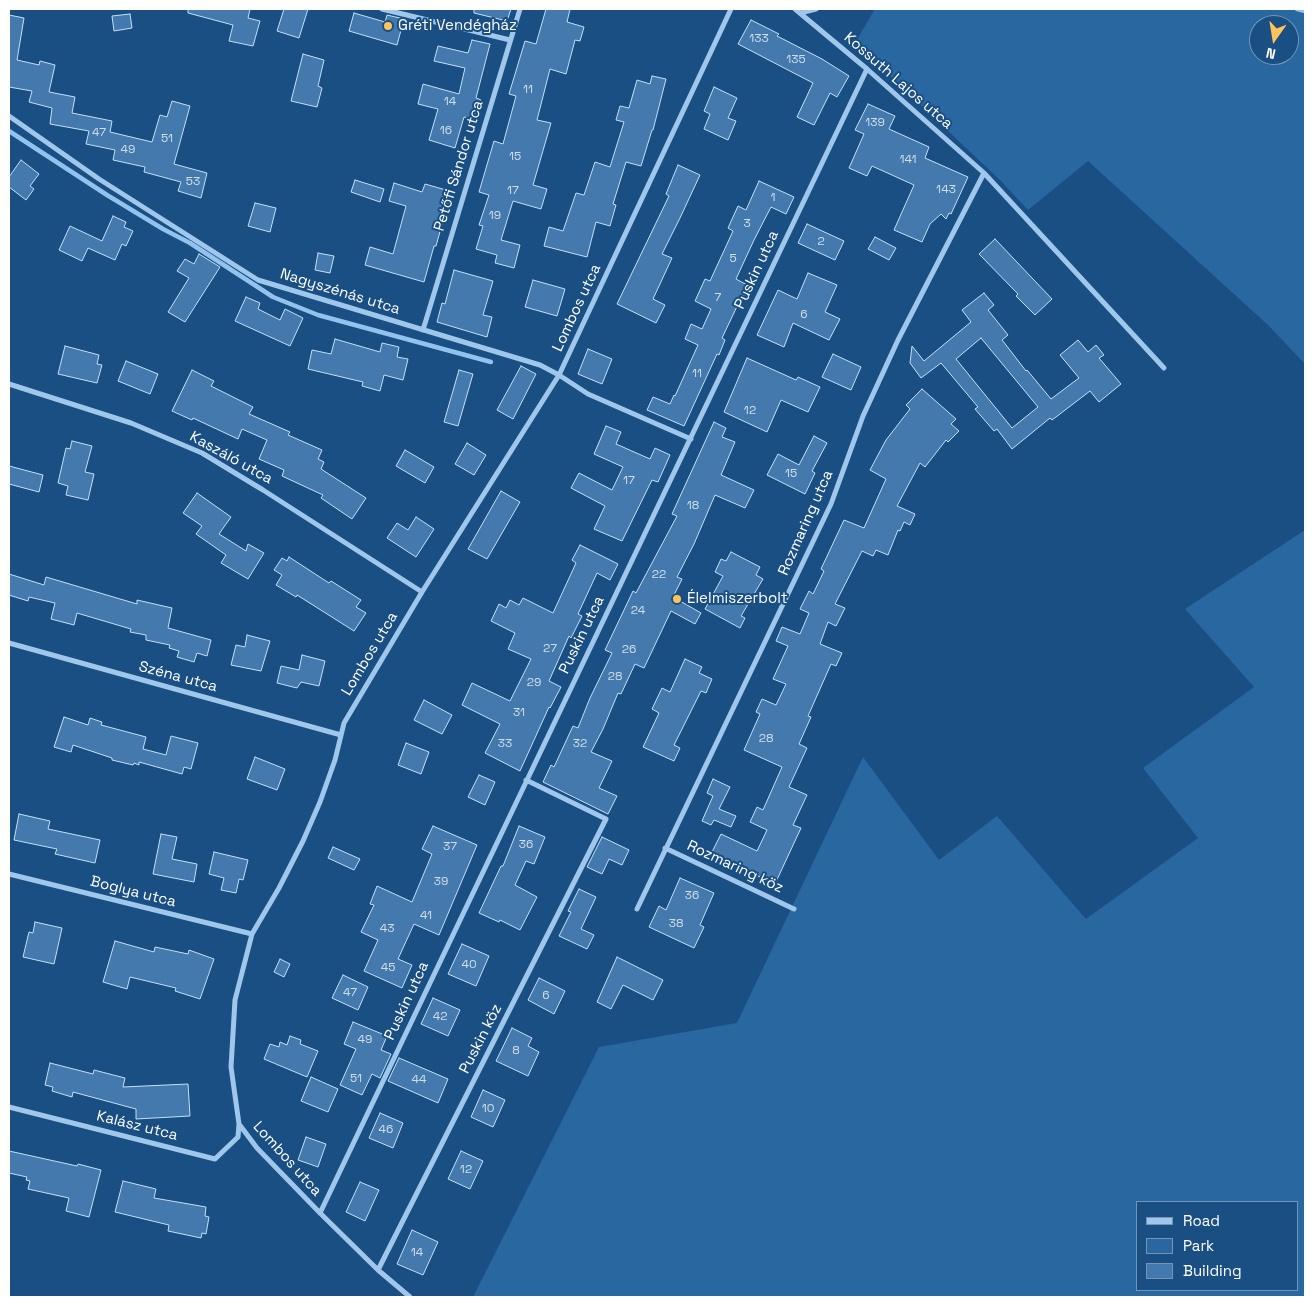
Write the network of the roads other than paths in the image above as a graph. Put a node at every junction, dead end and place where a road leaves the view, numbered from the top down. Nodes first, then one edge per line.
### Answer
1 (382, 9) edge
2 (520, 9) edge
3 (731, 9) edge
4 (816, 9) edge
5 (797, 11) edge
6 (510, 40) junction
7 (867, 69) junction
8 (9, 116) edge
9 (984, 173) junction
10 (423, 330) junction
11 (1164, 368) dead end
12 (559, 375) junction
13 (9, 384) edge
14 (691, 439) junction
15 (422, 592) junction
16 (9, 643) edge
17 (341, 734) junction
18 (526, 780) junction
19 (665, 848) junction
20 (9, 874) edge
21 (637, 909) dead end
22 (794, 909) dead end
23 (252, 934) junction
24 (9, 1107) edge
25 (239, 1124) junction
26 (320, 1213) junction
27 (378, 1270) junction
28 (410, 1297) edge

1 - 6 street
2 - 6 street, Petőfi Sándor utca
3 - 12 street, Lombos utca
4 - 5 street
5 - 7 street, Kossuth Lajos utca
6 - 10 street, Petőfi Sándor utca
7 - 9 street, Kossuth Lajos utca
7 - 14 street, Puskin utca
8 - 10 street, Nagyszénás utca
9 - 11 street, Kossuth Lajos utca
9 - 19 street, Rozmaring utca
10 - 12 street, Nagyszénás utca
12 - 14 street, Nagyszénás utca
12 - 15 street, Lombos utca
13 - 15 street, Kaszáló utca
14 - 18 street, Puskin utca
15 - 17 street, Lombos utca
16 - 17 street, Széna utca
17 - 23 street, Lombos utca
18 - 26 street, Puskin utca
18 - 27 street, Puskin köz
19 - 21 street, Rozmaring utca
19 - 22 street, Rozmaring köz
20 - 23 street, Boglya utca
23 - 25 street, Lombos utca
24 - 25 street, Kalász utca
25 - 26 street, Lombos utca
26 - 27 street, Lombos utca
27 - 28 street, Lombos utca

